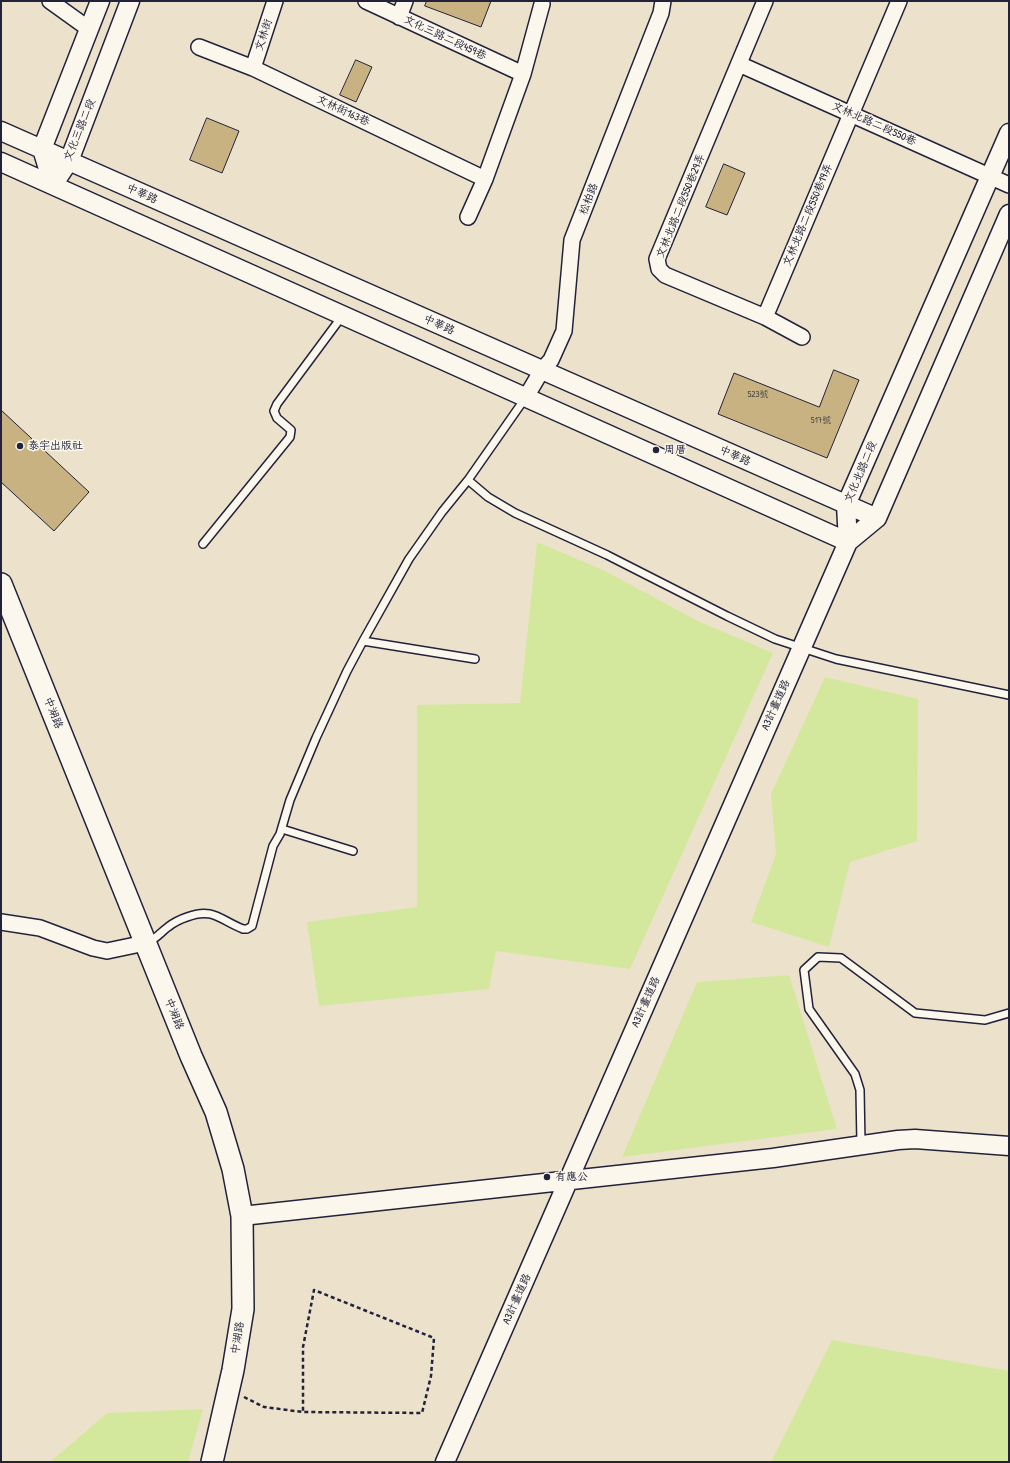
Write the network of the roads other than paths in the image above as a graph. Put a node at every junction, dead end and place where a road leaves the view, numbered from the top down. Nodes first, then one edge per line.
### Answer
1 (50, 1) edge
2 (100, 1) edge
3 (130, 1) edge
4 (274, 1) edge
5 (366, 1) edge
6 (405, 1) edge
7 (662, 1) edge
8 (766, 1) edge
9 (898, 1) edge
10 (542, 4) dead end
11 (399, 17) junction
12 (89, 29) junction
13 (199, 47) dead end
14 (739, 64) junction
15 (253, 68) junction
16 (523, 74) junction
17 (852, 114) junction
18 (1, 131) edge
19 (1009, 132) edge
20 (42, 149) junction
21 (69, 161) junction
22 (1, 162) edge
23 (990, 176) junction
24 (485, 179) junction
25 (53, 185) junction
26 (1009, 185) edge
27 (1009, 214) edge
28 (468, 217) dead end
29 (343, 315) junction
30 (765, 317) junction
31 (802, 337) dead end
32 (542, 370) junction
33 (526, 397) junction
34 (468, 480) junction
35 (846, 505) junction
36 (877, 518) junction
37 (848, 542) junction
38 (203, 544) dead end
39 (1, 584) edge
40 (363, 641) junction
41 (801, 647) junction
42 (475, 659) dead end
43 (1009, 695) edge
44 (282, 828) junction
45 (353, 851) dead end
46 (1, 922) edge
47 (145, 943) junction
48 (1009, 1013) edge
49 (861, 1146) junction
50 (1009, 1146) edge
51 (568, 1180) junction
52 (242, 1216) junction
53 (212, 1462) edge
54 (445, 1462) edge

1 - 12 street
2 - 12 street
3 - 21 street, 文化三路二段
4 - 15 street, 文林街
5 - 11 street, 文化三路二段459巷
6 - 11 street
7 - 32 street, 松柏路
8 - 14 street, 文林北路二段550巷29弄
9 - 17 street, 文林北路二段550巷19弄
10 - 16 street
11 - 16 street, 文化三路二段459巷
12 - 20 street
13 - 15 street, 文林街163巷
14 - 17 street, 文林北路二段550巷
14 - 30 street, 文林北路二段550巷29弄
15 - 24 street, 文林街163巷
16 - 24 street
17 - 23 street, 文林北路二段550巷
17 - 30 street, 文林北路二段550巷19弄
18 - 20 street, 中華路
19 - 23 street, 文化北路二段
20 - 21 street, 中華路
20 - 25 street, 文化三路二段
21 - 25 street, 文化三路二段
21 - 32 street, 中華路
22 - 25 street
23 - 26 street, 文林北路二段550巷
23 - 35 street, 文化北路二段
24 - 28 street
25 - 29 street
27 - 36 street
29 - 33 street
29 - 38 lane
30 - 31 street, 文林北路二段550巷29弄
32 - 33 street, 松柏路
32 - 35 street, 中華路
33 - 34 lane
33 - 37 street
34 - 40 lane
34 - 41 lane
35 - 36 street, 中華路
35 - 37 street, 文化北路二段
36 - 37 street
37 - 41 street, A3計畫道路
39 - 47 main road, 中湖路
40 - 42 lane
40 - 44 lane
41 - 43 lane
41 - 51 street, A3計畫道路
44 - 45 lane
44 - 47 lane
46 - 47 street
47 - 52 main road, 中湖路
48 - 49 lane
49 - 50 street
49 - 51 street
51 - 52 street
51 - 54 street, A3計畫道路
52 - 53 main road, 中湖路

